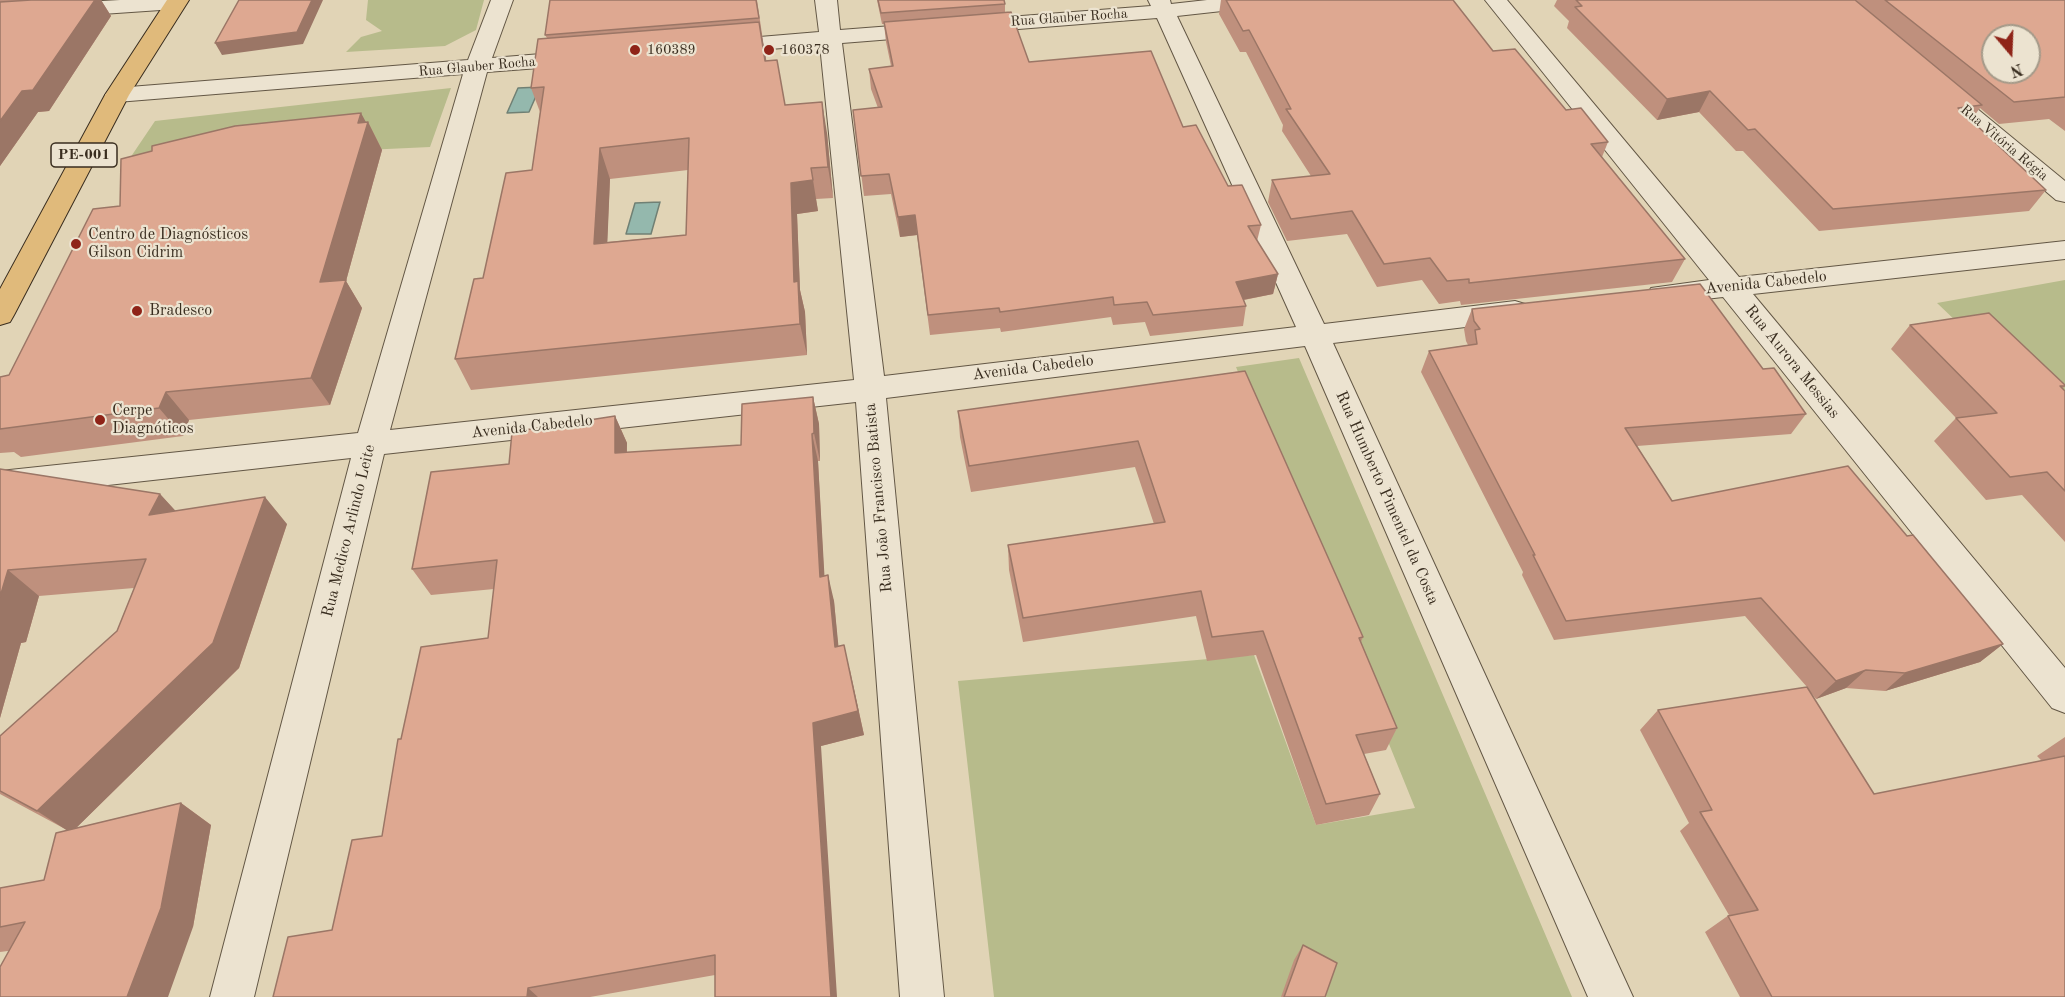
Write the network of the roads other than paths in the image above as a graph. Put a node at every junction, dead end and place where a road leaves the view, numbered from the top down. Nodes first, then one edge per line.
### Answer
1 (502, 0) edge
2 (826, 0) edge
3 (1267, 0) edge
4 (1497, 0) edge
5 (177, 2) edge
6 (1161, 6) edge
7 (0, 14) edge
8 (830, 37) junction
9 (700, 48) edge
10 (595, 57) edge
11 (477, 67) junction
12 (1921, 75) edge
13 (117, 94) junction
14 (2065, 194) edge
15 (2065, 250) edge
16 (1730, 287) junction
17 (1636, 297) edge
18 (1542, 308) edge
19 (0, 315) edge
20 (1314, 334) junction
21 (870, 388) junction
22 (370, 445) junction
23 (0, 484) edge
24 (2065, 696) edge
25 (232, 997) edge
26 (922, 997) edge
27 (1611, 997) edge

1 - 11 street, Rua Medico Arlindo Leite
2 - 8 street, Rua João Francisco Batista
3 - 6 street, Rua Glauber Rocha
4 - 16 street, Rua Aurora Messias
5 - 7 street
5 - 13 main road, PE-001
6 - 8 street, Rua Glauber Rocha
6 - 20 street, Rua Humberto Pimentel da Costa
8 - 9 street, Rua Glauber Rocha
8 - 21 street, Rua João Francisco Batista
10 - 11 street, Rua Glauber Rocha
11 - 13 street, Rua Glauber Rocha
11 - 22 street, Rua Medico Arlindo Leite
12 - 14 street, Rua Vitória Régia
13 - 19 main road, PE-001
15 - 16 street, Avenida Cabedelo
16 - 17 street, Avenida Cabedelo
16 - 24 street, Rua Aurora Messias
18 - 20 street, Avenida Cabedelo
20 - 21 street, Avenida Cabedelo
20 - 27 street, Rua Humberto Pimentel da Costa
21 - 22 street, Avenida Cabedelo
21 - 26 street, Rua João Francisco Batista
22 - 23 street, Avenida Cabedelo
22 - 25 street, Rua Medico Arlindo Leite

